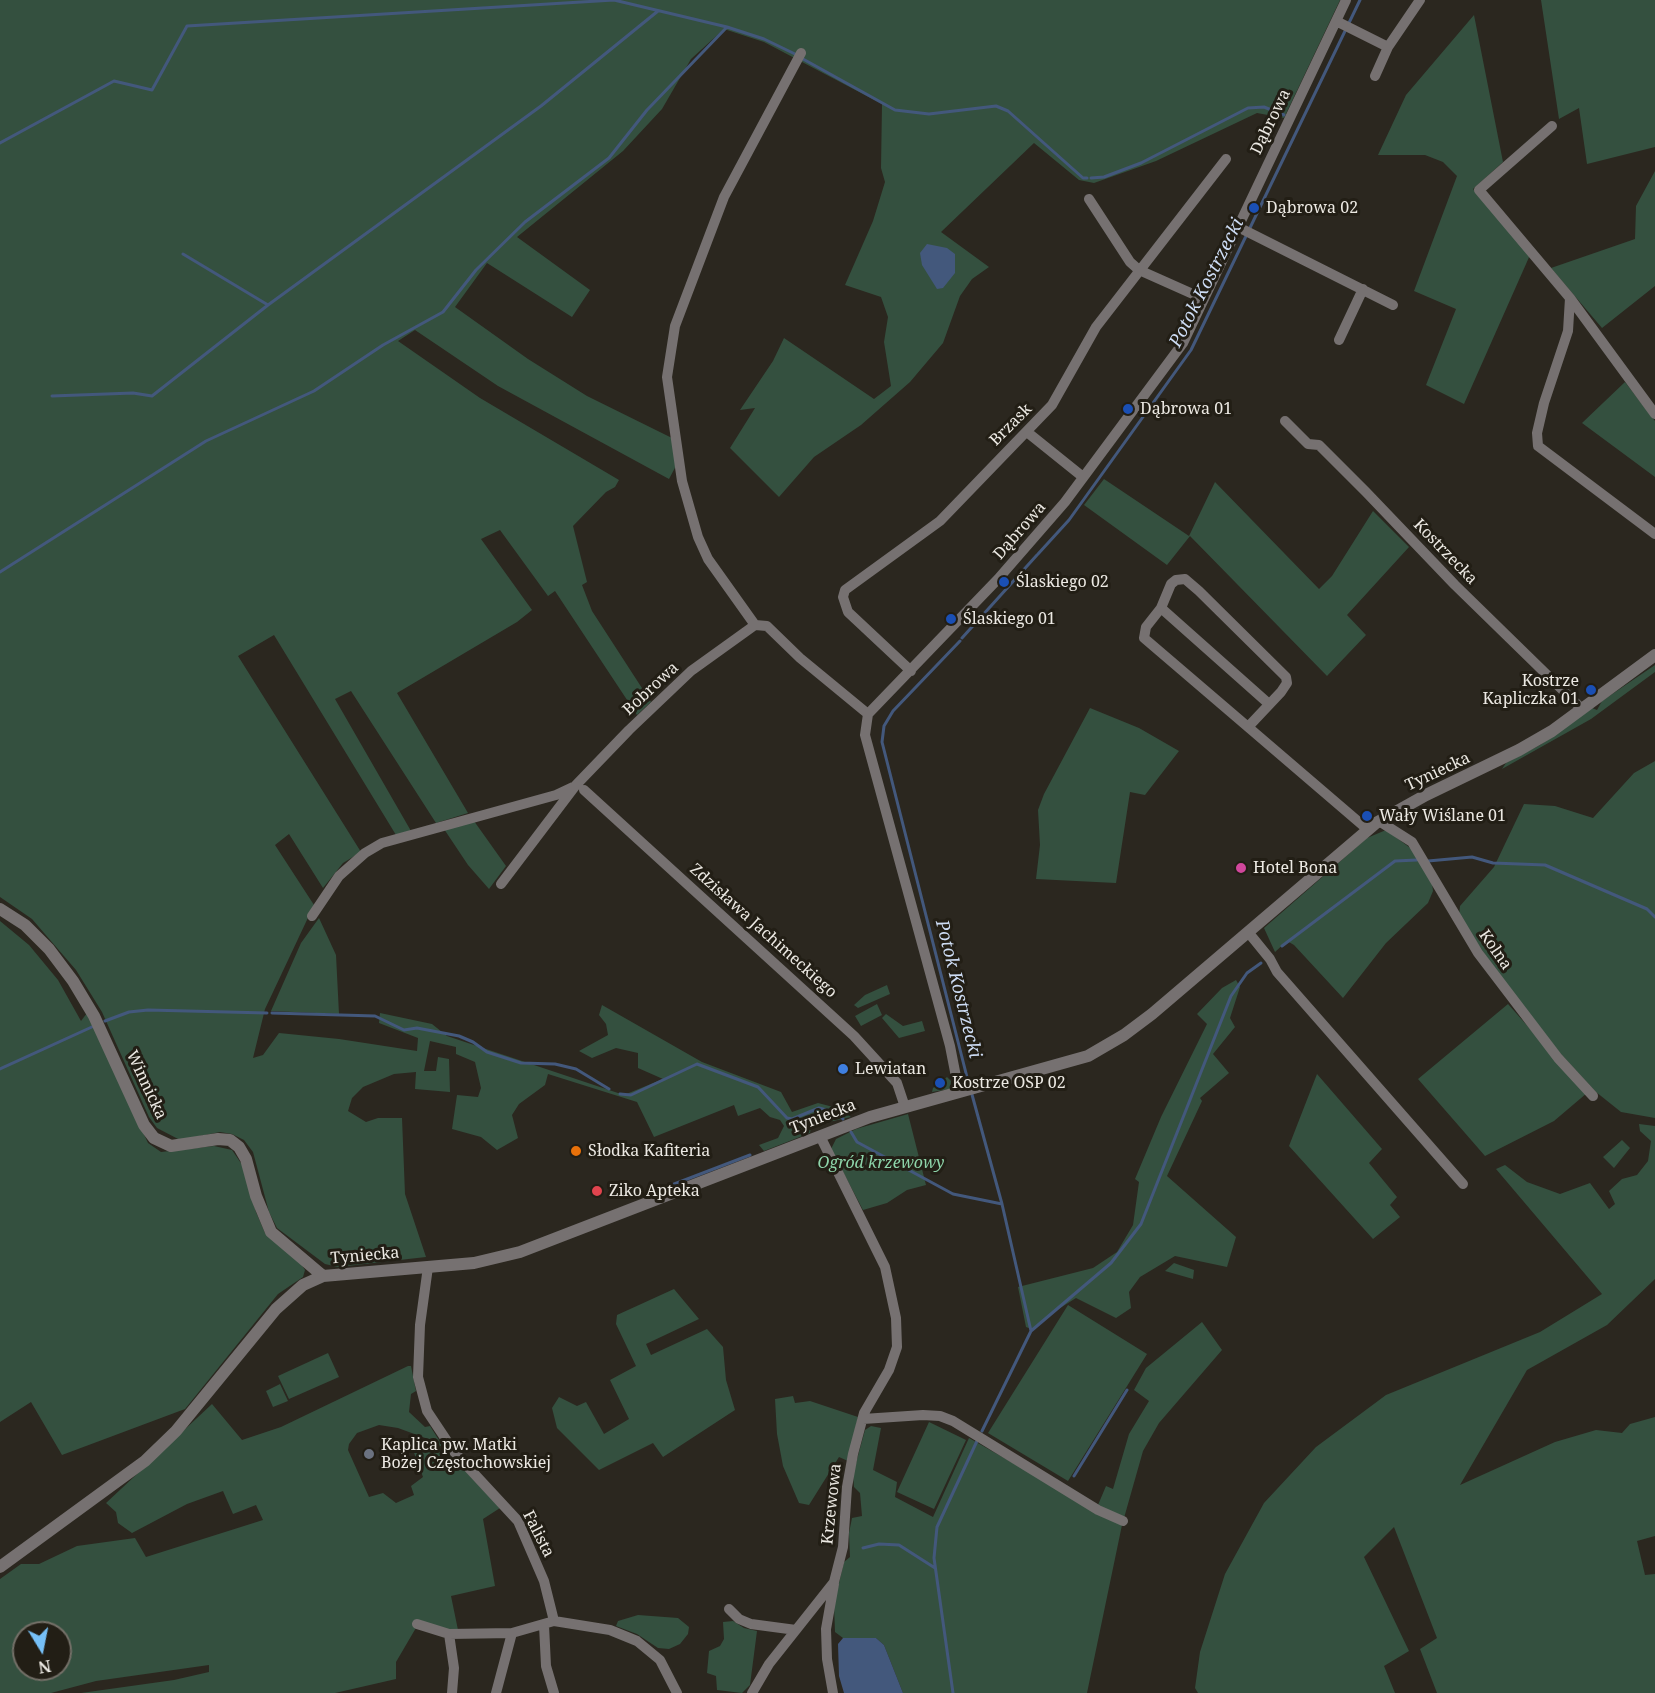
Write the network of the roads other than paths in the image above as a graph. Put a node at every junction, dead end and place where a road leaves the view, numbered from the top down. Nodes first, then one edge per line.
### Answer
1 (1346, 0) edge
2 (1420, 0) edge
3 (1343, 25) junction
4 (1388, 47) junction
5 (801, 53) dead end
6 (1375, 75) dead end
7 (1552, 126) dead end
8 (1226, 159) dead end
9 (1089, 199) dead end
10 (1245, 231) junction
11 (1139, 270) junction
12 (1363, 289) junction
13 (1570, 298) junction
14 (1204, 299) junction
15 (1393, 305) dead end
16 (1339, 340) dead end
17 (1655, 414) edge
18 (1285, 421) dead end
19 (1027, 432) junction
20 (1083, 477) junction
21 (1655, 534) edge
22 (1161, 608) junction
23 (755, 625) junction
24 (1655, 655) edge
25 (911, 671) junction
26 (1269, 704) junction
27 (1582, 709) junction
28 (868, 714) junction
29 (1248, 727) junction
30 (580, 788) junction
31 (1379, 821) junction
32 (1367, 829) junction
33 (501, 884) dead end
34 (0, 909) edge
35 (312, 916) dead end
36 (1248, 932) junction
37 (968, 1090) junction
38 (1593, 1096) dead end
39 (905, 1107) junction
40 (820, 1136) junction
41 (1463, 1184) dead end
42 (428, 1267) junction
43 (322, 1276) junction
44 (863, 1419) junction
45 (1123, 1521) dead end
46 (0, 1567) edge
47 (834, 1582) junction
48 (729, 1609) dead end
49 (549, 1623) junction
50 (417, 1624) dead end
51 (796, 1630) junction
52 (512, 1633) junction
53 (449, 1634) junction
54 (452, 1693) edge
55 (496, 1693) edge
56 (554, 1693) edge
57 (677, 1693) edge
58 (752, 1693) edge
59 (833, 1693) edge

1 - 3 street, Dąbrowa
2 - 4 street
3 - 4 street
3 - 10 street, Dąbrowa
4 - 6 street
5 - 23 street
7 - 13 street
8 - 11 street, Brzask
9 - 11 street
10 - 12 street
10 - 14 street, Dąbrowa
11 - 14 street
11 - 19 street, Brzask
12 - 15 street
12 - 16 street
13 - 17 street
13 - 21 street
14 - 20 street, Dąbrowa
18 - 27 street, Kostrzecka
19 - 20 street
19 - 25 street, Brzask
20 - 25 street, Dąbrowa
22 - 26 street
22 - 26 street
22 - 29 street
23 - 28 street
23 - 30 street, Bobrowa
24 - 27 street, Tyniecka
25 - 28 street, Dąbrowa
26 - 29 street
27 - 31 street, Tyniecka
28 - 37 street
29 - 32 street
30 - 33 street, Bobrowa
30 - 35 street, Bobrowa
30 - 39 street, Zdzisława Jachimeckiego
31 - 32 street, Tyniecka
31 - 38 street, Kolna
32 - 36 street, Tyniecka
34 - 43 street, Winnicka
36 - 37 street, Tyniecka
36 - 41 street
37 - 39 street, Tyniecka
39 - 40 street, Tyniecka
40 - 42 street, Tyniecka
40 - 44 street, Krzewowa
42 - 43 street, Tyniecka
42 - 49 street, Falista
43 - 46 street, Tyniecka
44 - 45 street
44 - 47 street, Krzewowa
47 - 51 street, Krzewowa
47 - 59 street
48 - 51 street
49 - 52 street
49 - 56 street, Falista
49 - 57 street
50 - 53 street
51 - 58 street, Krzewowa
52 - 53 street
52 - 55 street
53 - 54 street

